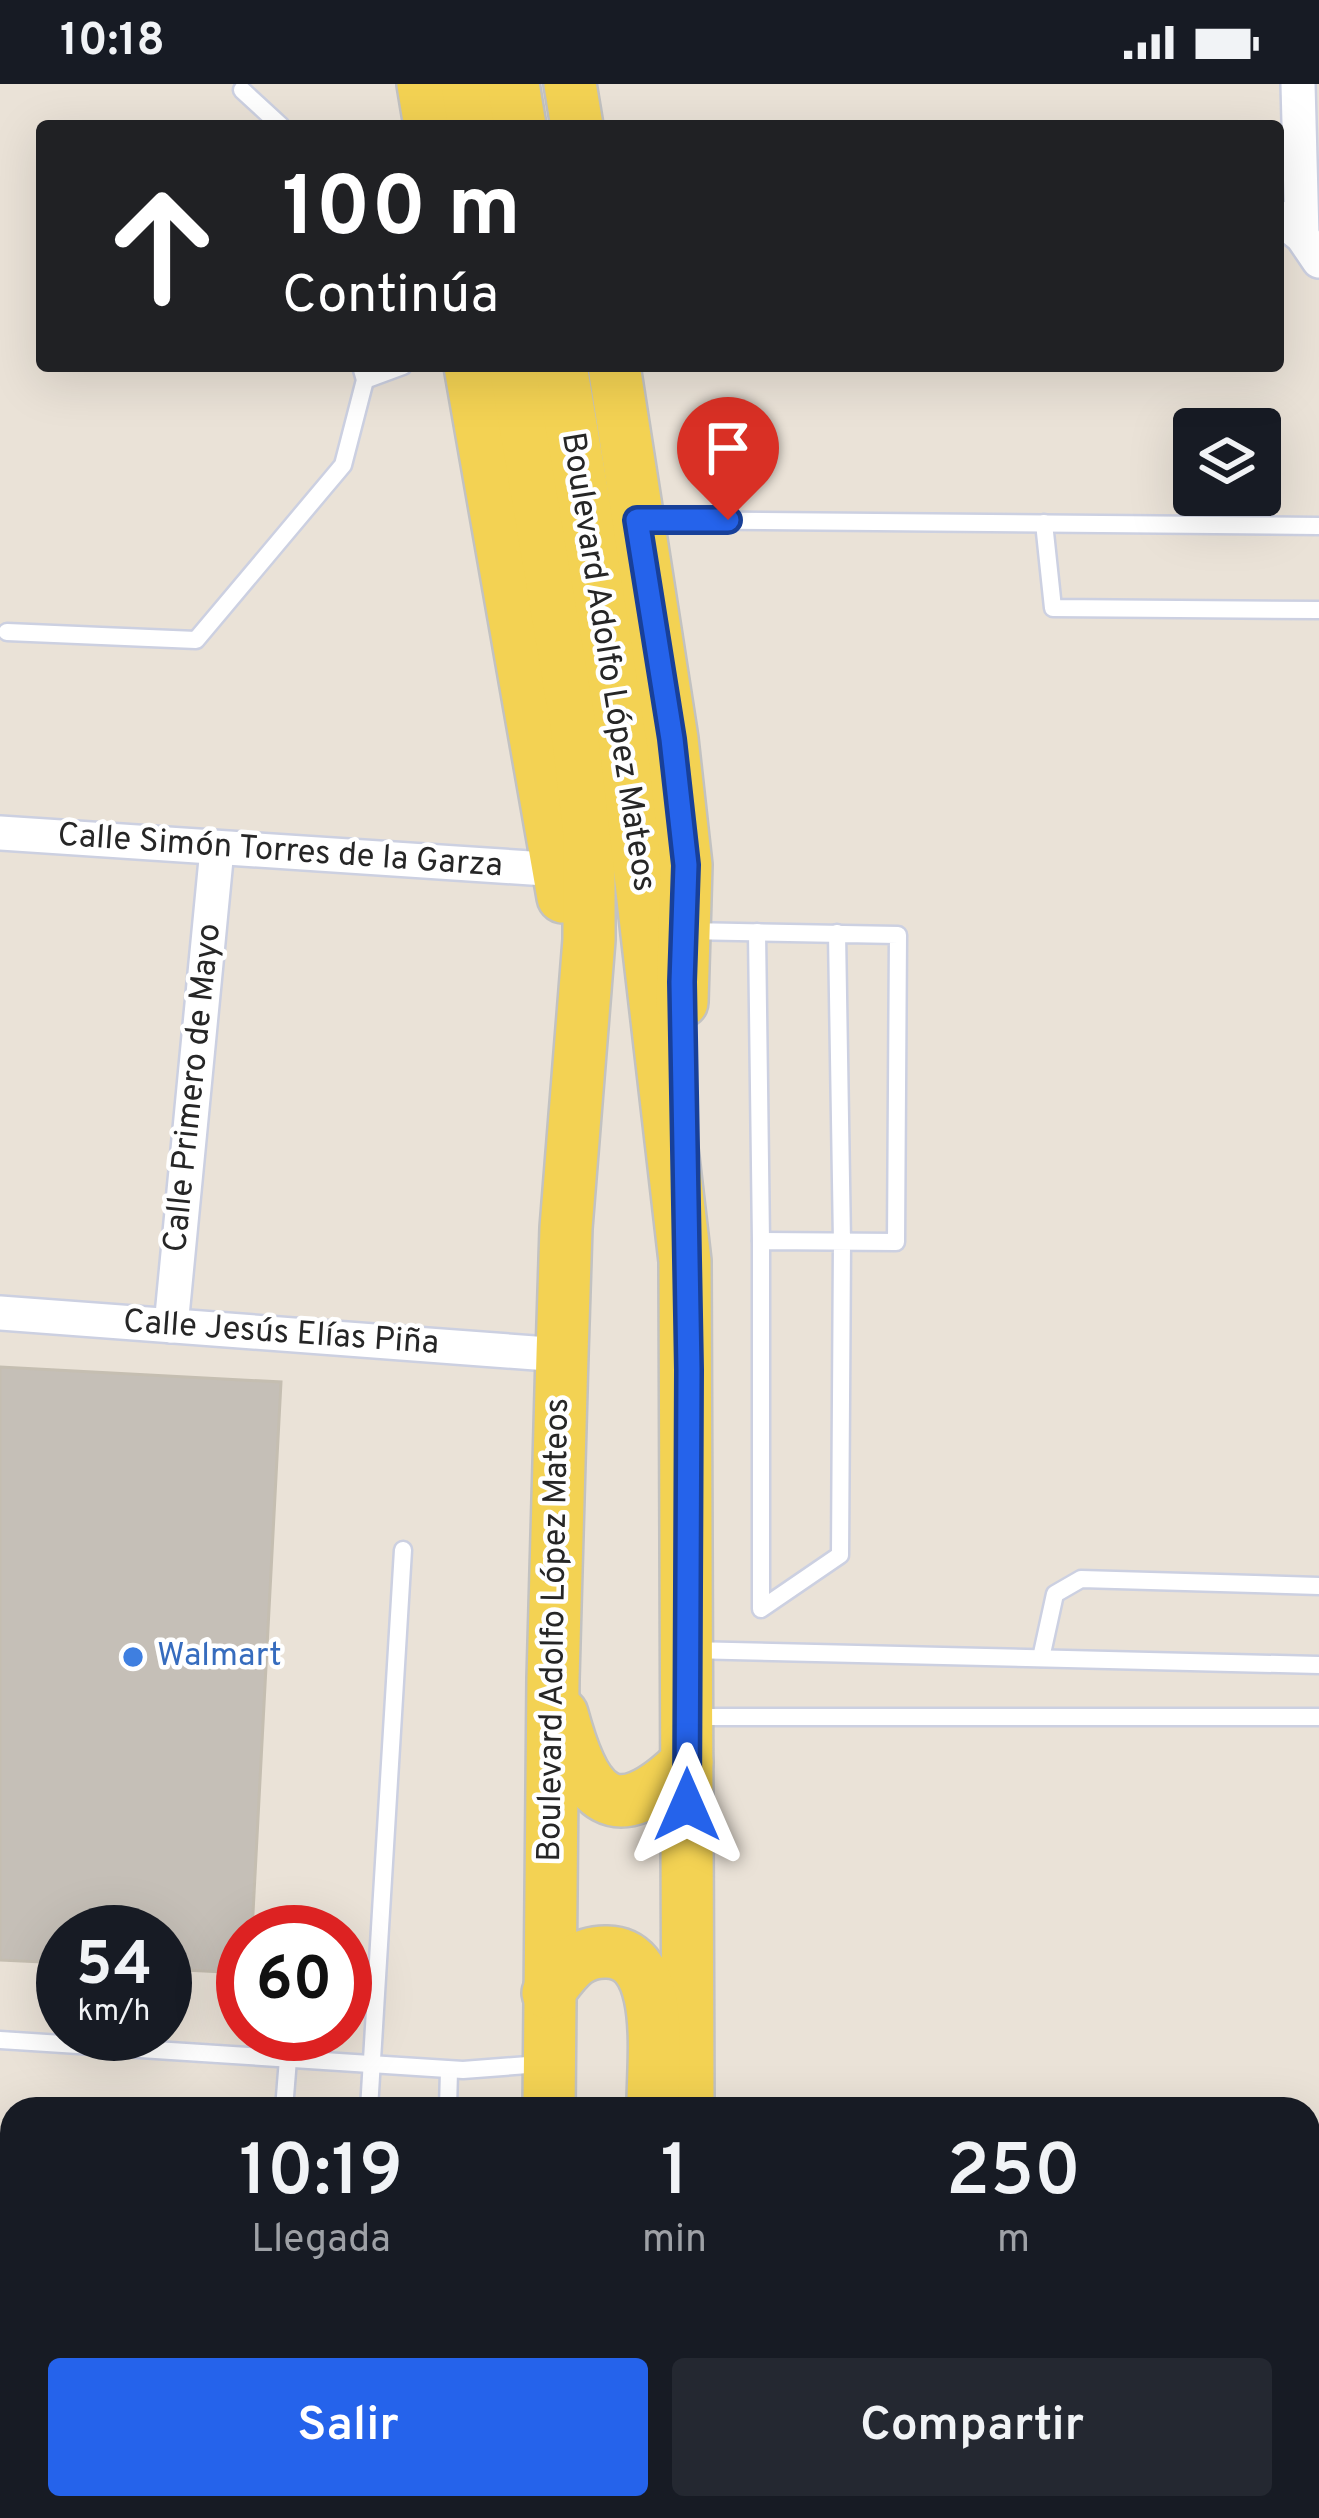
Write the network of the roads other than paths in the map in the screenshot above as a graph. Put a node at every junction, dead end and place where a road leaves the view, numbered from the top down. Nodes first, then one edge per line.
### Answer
1 (423, 84) edge
2 (467, 84) edge
3 (513, 84) edge
4 (570, 84) edge
5 (1298, 84) edge
6 (242, 90) dead end
7 (274, 120) edge
8 (429, 120) edge
9 (473, 120) edge
10 (519, 120) edge
11 (576, 120) edge
12 (1300, 238) edge
13 (471, 372) edge
14 (516, 372) edge
15 (562, 372) edge
16 (615, 372) edge
17 (363, 373) edge
18 (637, 520) junction
19 (1044, 523) junction
20 (1319, 526) edge
21 (1319, 610) edge
22 (7, 632) dead end
23 (0, 833) edge
24 (217, 850) junction
25 (561, 870) junction
26 (683, 931) junction
27 (757, 932) junction
28 (838, 933) junction
29 (578, 1064) junction
30 (760, 1241) junction
31 (842, 1242) junction
32 (686, 1261) junction
33 (0, 1313) edge
34 (171, 1326) junction
35 (562, 1355) junction
36 (403, 1550) dead end
37 (1319, 1586) edge
38 (688, 1650) junction
39 (1041, 1658) junction
40 (1319, 1665) edge
41 (553, 1678) junction
42 (1319, 1717) edge
43 (688, 1739) junction
44 (548, 1993) junction
45 (0, 2039) edge
46 (216, 2054) edge
47 (288, 2061) edge
48 (321, 2061) edge
49 (371, 2064) junction
50 (449, 2069) junction
51 (549, 2086) edge
52 (285, 2097) edge
53 (370, 2097) edge
54 (448, 2097) edge
55 (653, 2097) edge
56 (688, 2097) edge

1 - 8 main road
2 - 9 main road
3 - 10 main road
4 - 11 main road
5 - 12 street
6 - 7 lane
13 - 25 main road
14 - 29 main road, Boulevard Adolfo López Mateos
15 - 32 main road, Boulevard Adolfo López Mateos
16 - 18 main road
17 - 22 lane
18 - 19 lane
18 - 26 main road
19 - 20 lane
19 - 21 lane
23 - 24 street, Calle Simón Torres de la Garza
24 - 25 street, Calle Simón Torres de la Garza
24 - 34 street, Calle Primero de Mayo
25 - 29 main road
26 - 27 lane
26 - 32 main road
27 - 28 lane
27 - 30 lane
28 - 31 lane
28 - 31 lane
29 - 35 main road, Boulevard Adolfo López Mateos
30 - 31 lane
30 - 31 lane
32 - 38 main road, Boulevard Adolfo López Mateos
33 - 34 street, Calle Jesús Elías Piña
34 - 35 street, Calle Jesús Elías Piña
35 - 41 main road, Boulevard Adolfo López Mateos
36 - 49 lane
37 - 39 lane
38 - 39 lane
38 - 43 main road, Boulevard Adolfo López Mateos
39 - 40 lane
41 - 43 main road
41 - 44 main road, Boulevard Adolfo López Mateos
42 - 43 lane
43 - 56 main road, Boulevard Adolfo López Mateos
44 - 51 main road, Boulevard Adolfo López Mateos
44 - 55 main road
45 - 46 lane
47 - 52 lane
48 - 49 lane
49 - 50 lane
49 - 53 lane
50 - 51 lane
50 - 54 lane

